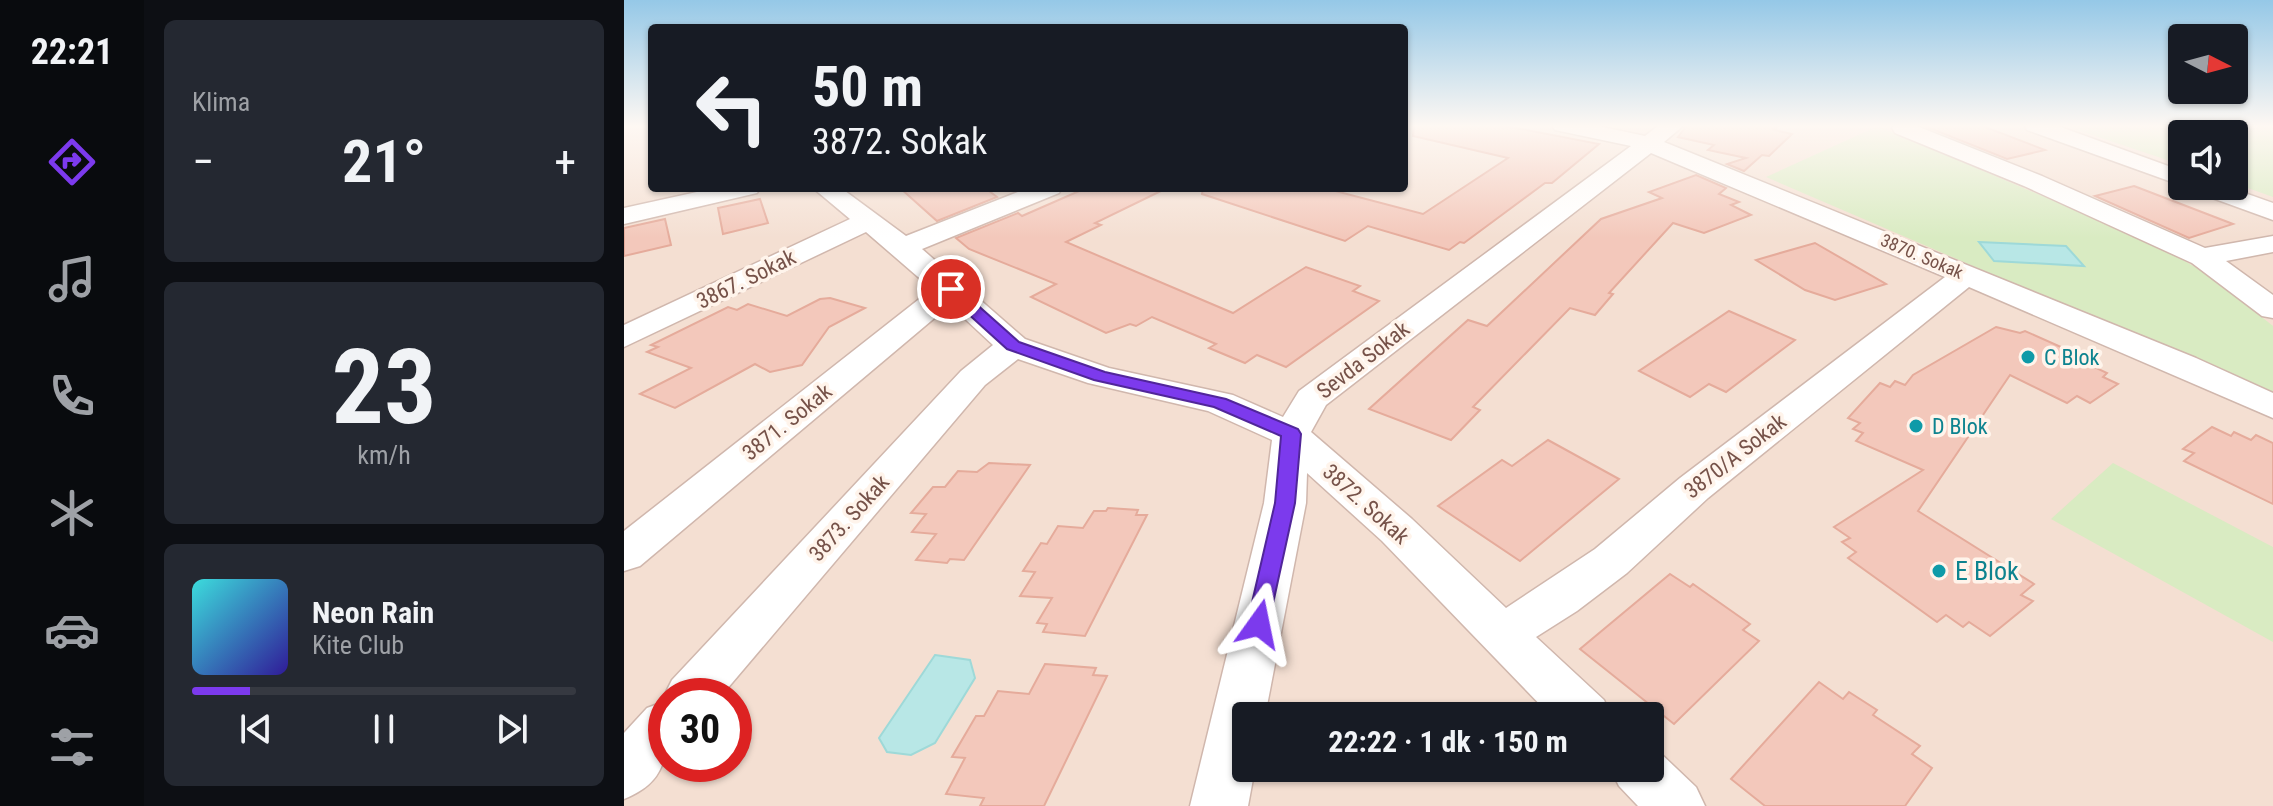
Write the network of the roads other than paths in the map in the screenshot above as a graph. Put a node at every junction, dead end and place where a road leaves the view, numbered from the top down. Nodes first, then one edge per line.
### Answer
1 (1622, 163) edge
2 (1722, 163) edge
3 (1988, 163) edge
4 (2137, 163) edge
5 (2168, 174) edge
6 (730, 192) edge
7 (830, 192) edge
8 (1040, 192) edge
9 (2240, 200) edge
10 (2273, 212) edge
11 (624, 216) edge
12 (869, 220) junction
13 (2273, 244) edge
14 (903, 247) junction
15 (2202, 257) junction
16 (1966, 275) junction
17 (951, 289) junction
18 (2273, 309) edge
19 (624, 337) edge
20 (1013, 346) junction
21 (2273, 407) edge
22 (1291, 434) junction
23 (624, 555) edge
24 (1502, 634) junction
25 (706, 678) edge
26 (1571, 702) edge
27 (648, 745) edge
28 (624, 773) edge
29 (1652, 782) edge
30 (1219, 806) edge
31 (1676, 806) edge

1 - 22 street, Sevda Sokak
2 - 16 street, 3870. Sokak
3 - 15 street
4 - 5 street
6 - 11 street
7 - 12 street, 3872. Sokak
8 - 14 street
9 - 10 street
12 - 14 street, 3872. Sokak
12 - 19 street, 3867. Sokak
13 - 15 street
14 - 17 street, 3872. Sokak
15 - 18 street
16 - 21 street, 3870. Sokak
16 - 24 street, 3870/A Sokak
17 - 20 street, 3872. Sokak
17 - 23 street, 3871. Sokak
20 - 22 street, 3872. Sokak
20 - 25 street, 3873. Sokak
22 - 24 street, 3872. Sokak
22 - 30 street, Sevda Sokak
24 - 26 street, 3872. Sokak
27 - 28 street
29 - 31 street

